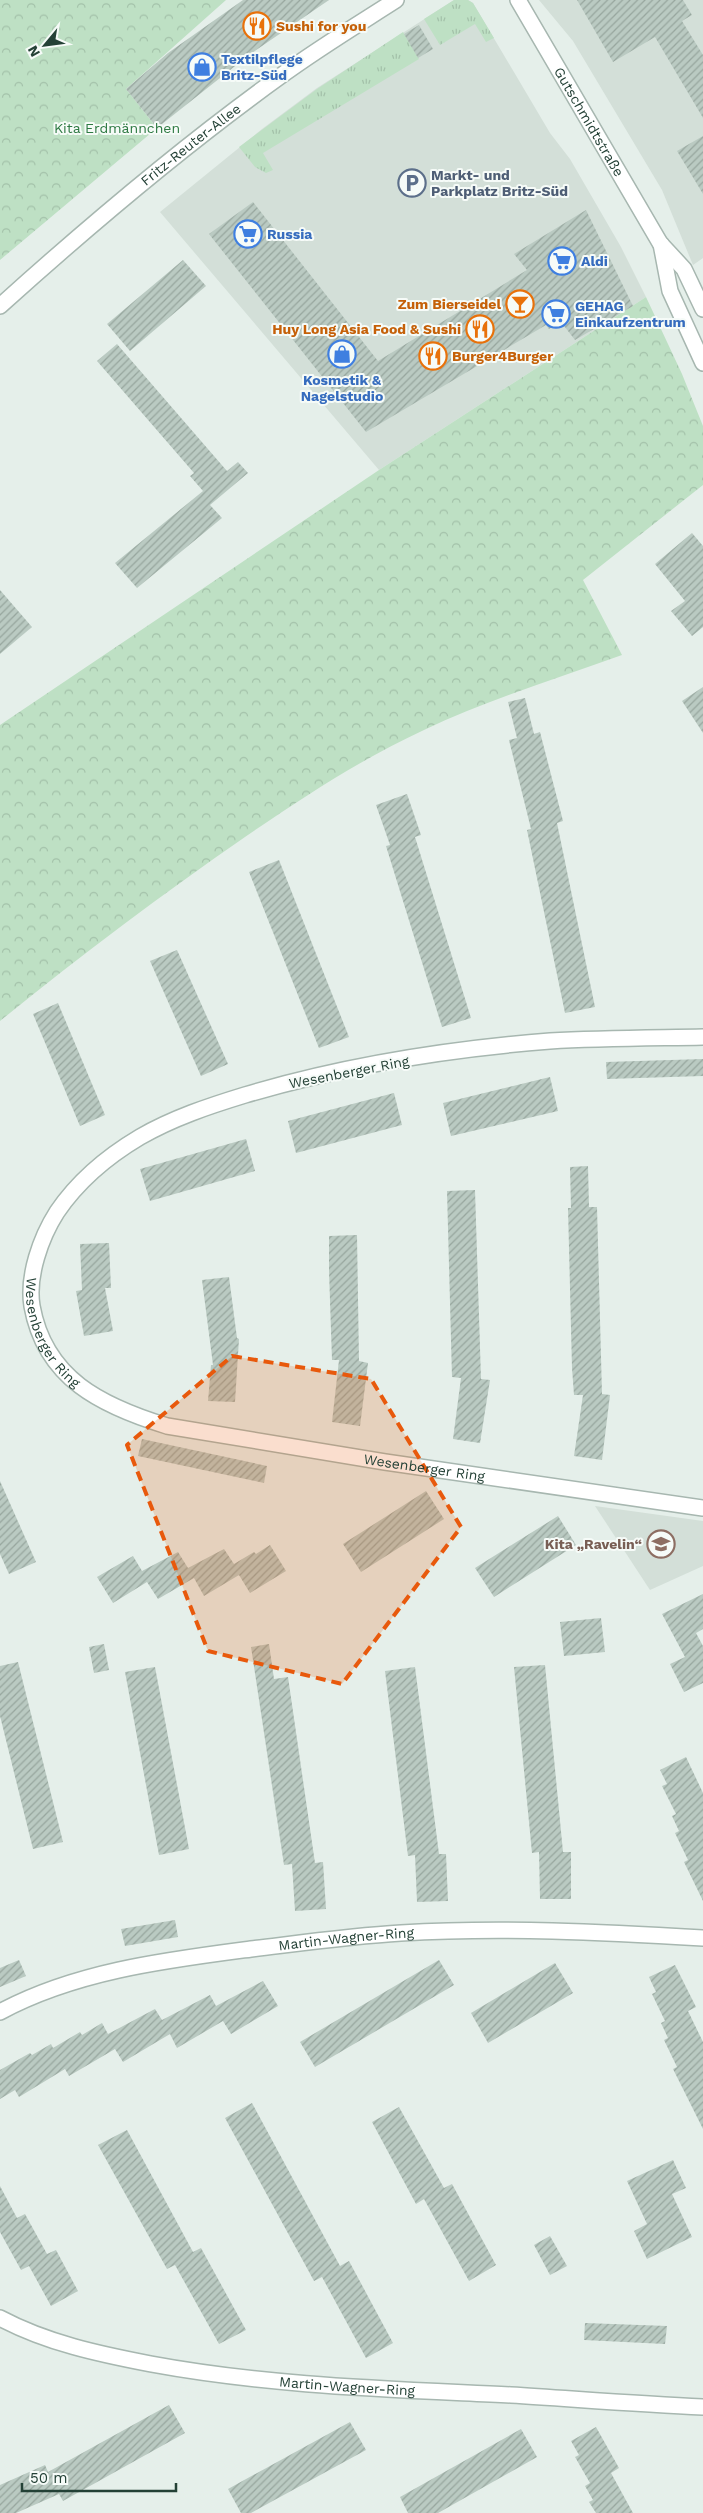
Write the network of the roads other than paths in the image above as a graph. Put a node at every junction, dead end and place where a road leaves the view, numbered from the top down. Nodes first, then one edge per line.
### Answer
1 (396, 0) edge
2 (518, 0) edge
3 (660, 243) junction
4 (0, 306) edge
5 (703, 309) edge
6 (703, 363) edge
7 (703, 1037) edge
8 (703, 1508) edge
9 (703, 1938) edge
10 (0, 2012) edge
11 (0, 2318) edge
12 (703, 2407) edge

1 - 4 street, Fritz-Reuter-Allee
2 - 3 street, Gutschmidtstraße
3 - 5 street, Gutschmidtstraße
3 - 6 street, Gutschmidtstraße
7 - 8 street, Wesenberger Ring
9 - 10 street, Martin-Wagner-Ring
11 - 12 street, Martin-Wagner-Ring

